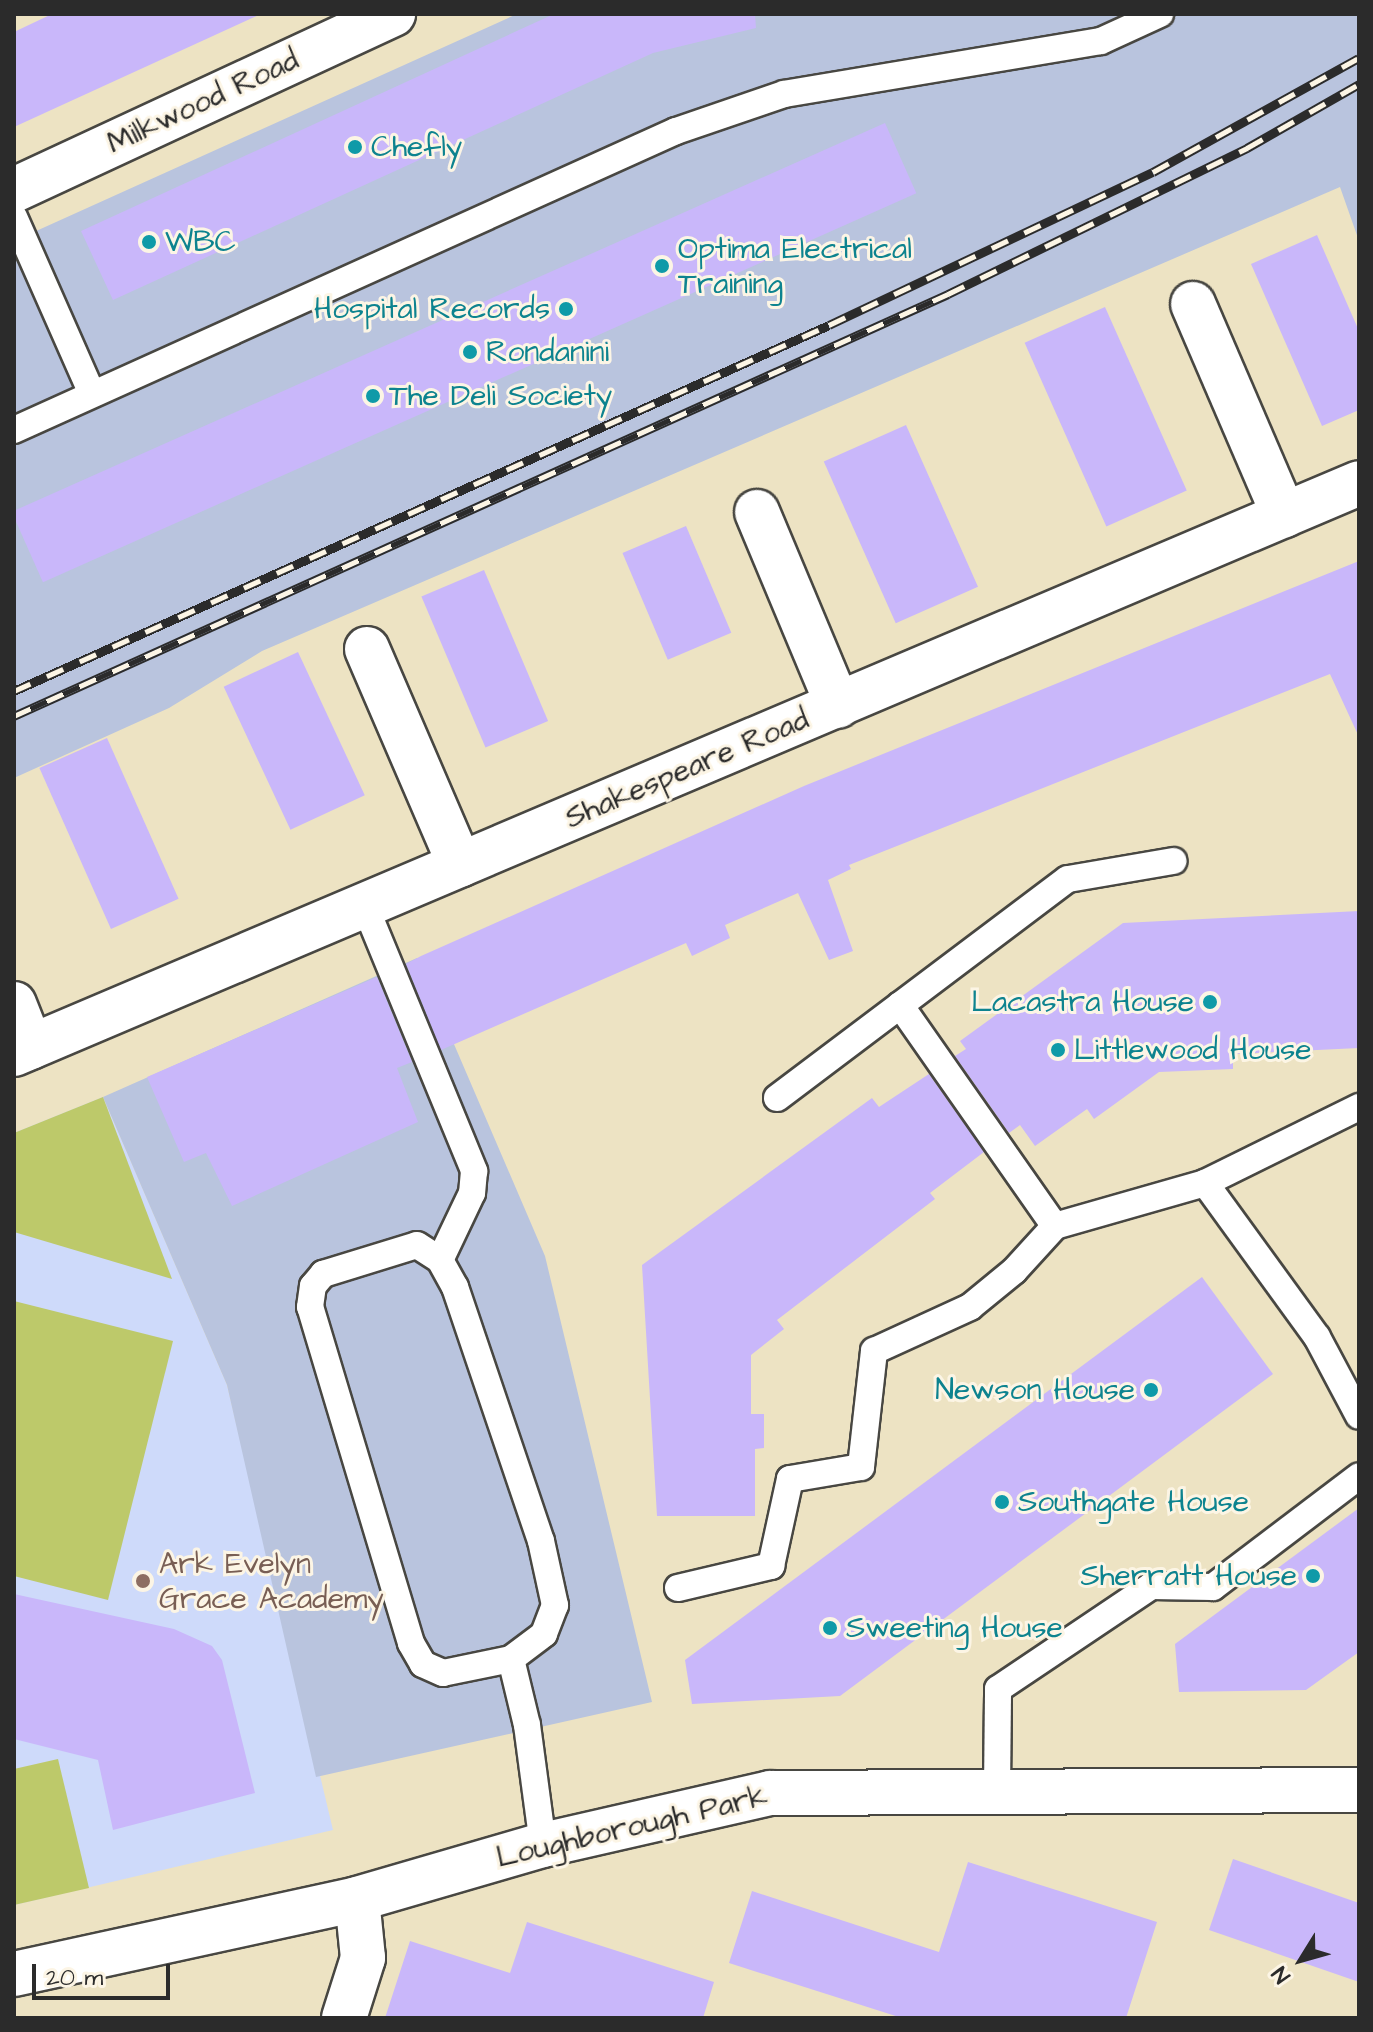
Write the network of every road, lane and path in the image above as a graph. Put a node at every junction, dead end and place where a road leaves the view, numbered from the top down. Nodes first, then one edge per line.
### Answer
1 (393, 14) edge
2 (1145, 16) edge
3 (14, 190) edge
4 (14, 217) edge
5 (1193, 304) dead end
6 (92, 394) junction
7 (14, 430) edge
8 (1359, 483) edge
9 (757, 512) dead end
10 (1284, 515) junction
11 (367, 649) dead end
12 (838, 706) junction
13 (1173, 861) dead end
14 (460, 865) junction
15 (365, 906) junction
16 (14, 1004) edge
17 (900, 1005) junction
18 (23, 1051) edge
19 (777, 1098) dead end
20 (1359, 1107) edge
21 (1205, 1183) junction
22 (1055, 1226) junction
23 (440, 1260) junction
24 (1359, 1416) edge
25 (1359, 1476) edge
26 (678, 1588) dead end
27 (511, 1659) junction
28 (997, 1790) junction
29 (1359, 1790) edge
30 (543, 1845) junction
31 (357, 1899) junction
32 (14, 1974) edge
33 (344, 2018) edge

1 - 3 street, Milkwood Road
2 - 6 lane
4 - 6 lane
5 - 10 street
6 - 7 lane
8 - 10 street, Shakespeare Road
9 - 12 street
10 - 12 street, Shakespeare Road
11 - 14 street
12 - 14 street, Shakespeare Road
13 - 17 lane
14 - 15 street, Shakespeare Road
15 - 18 street, Shakespeare Road
15 - 23 lane
16 - 18 street
17 - 19 lane
17 - 22 lane
20 - 21 lane
21 - 22 lane
21 - 24 lane
22 - 26 lane
23 - 27 lane
23 - 27 lane
25 - 28 lane
27 - 30 lane
28 - 29 street, Loughborough Park
28 - 30 street, Loughborough Park
30 - 31 street, Loughborough Park
31 - 32 street, Loughborough Park
31 - 33 street

